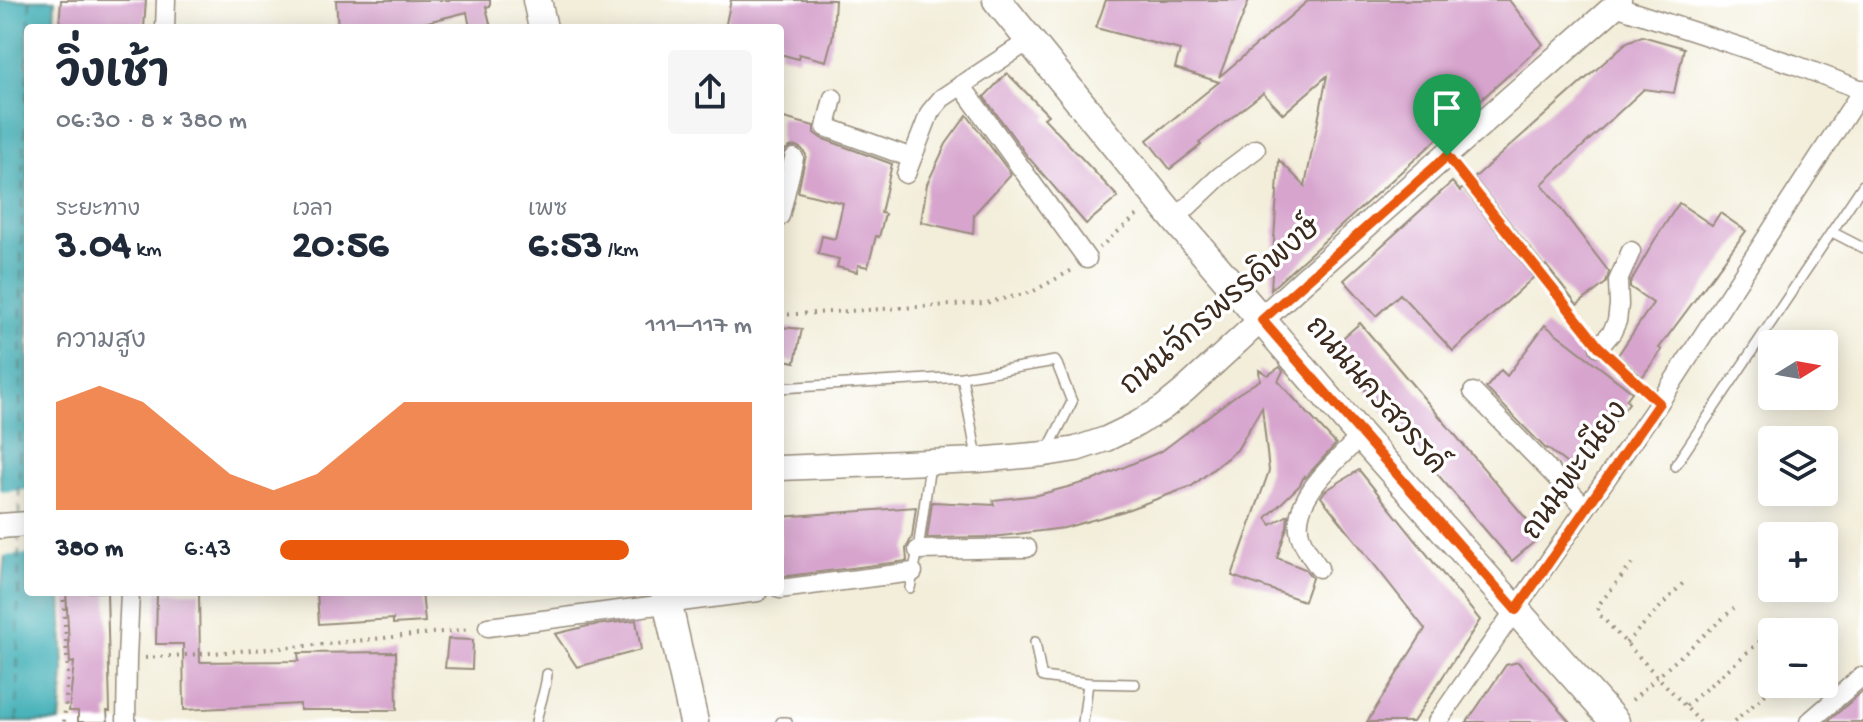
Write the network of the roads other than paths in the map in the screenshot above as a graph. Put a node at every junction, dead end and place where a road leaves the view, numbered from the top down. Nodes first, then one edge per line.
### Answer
1 (166, 0) edge
2 (537, 0) edge
3 (997, 0) edge
4 (1617, 3) edge
5 (165, 24) edge
6 (542, 24) edge
7 (1030, 40) junction
8 (961, 85) junction
9 (1863, 89) edge
10 (833, 98) dead end
11 (1256, 149) dead end
12 (1447, 156) junction
13 (794, 158) dead end
14 (1863, 185) edge
15 (784, 199) edge
16 (1166, 209) junction
17 (1832, 232) junction
18 (1863, 248) edge
19 (1631, 251) dead end
20 (1087, 259) road end
21 (1262, 320) junction
22 (1599, 347) junction
23 (962, 377) junction
24 (784, 388) edge
25 (1473, 392) dead end
26 (1659, 403) junction
27 (1361, 436) junction
28 (1045, 454) junction
29 (978, 460) junction
30 (931, 462) junction
31 (784, 466) edge
32 (1675, 466) dead end
33 (1586, 508) junction
34 (24, 524) edge
35 (0, 526) edge
36 (1027, 548) dead end
37 (918, 550) junction
38 (1319, 568) dead end
39 (912, 580) joint
40 (784, 589) edge
41 (130, 596) edge
42 (697, 596) edge
43 (666, 598) edge
44 (1516, 610) junction
45 (488, 627) road end
46 (1035, 642) dead end
47 (547, 674) dead end
48 (1861, 677) dead end
49 (1088, 683) junction
50 (1135, 684) dead end
51 (1613, 715) edge
52 (126, 722) edge
53 (536, 722) edge
54 (694, 722) edge
55 (1083, 722) edge
56 (1437, 722) edge
57 (1809, 722) edge

1 - 5 street
2 - 6 main road
3 - 7 main road, ถนนนครสวรรค์
4 - 9 street
4 - 12 main road, ถนนจักรพรรดิพงษ์
7 - 8 street
7 - 16 main road, ถนนนครสวรรค์
8 - 10 street
8 - 20 street
9 - 26 street, ถนนพะเนียง
11 - 16 street
12 - 21 main road, ถนนจักรพรรดิพงษ์
12 - 22 lane
13 - 15 street
14 - 17 lane
16 - 21 main road, ถนนนครสวรรค์
17 - 18 lane
17 - 32 lane
19 - 22 street
21 - 27 main road, ถนนนครสวรรค์
21 - 28 main road, ถนนจักรพรรดิพงษ์
22 - 26 lane
23 - 24 lane
23 - 28 lane
23 - 29 lane
25 - 33 street
26 - 33 street, ถนนพะเนียง
27 - 38 street
27 - 44 main road, ถนนนครสวรรค์
28 - 29 main road, ถนนจักรพรรดิพงษ์
29 - 30 main road, ถนนจักรพรรดิพงษ์
30 - 31 main road, ถนนจักรพรรดิพงษ์
30 - 37 lane
33 - 44 street, ถนนพะเนียง
34 - 35 main road
36 - 37 street
37 - 39 lane
39 - 40 street
41 - 52 street
42 - 43 street
43 - 45 street
43 - 54 main road
44 - 51 main road, ถนนนครสวรรค์
44 - 56 street, ถนนพะเนียง
46 - 49 lane
47 - 53 lane
48 - 57 street
49 - 50 lane
49 - 55 lane

